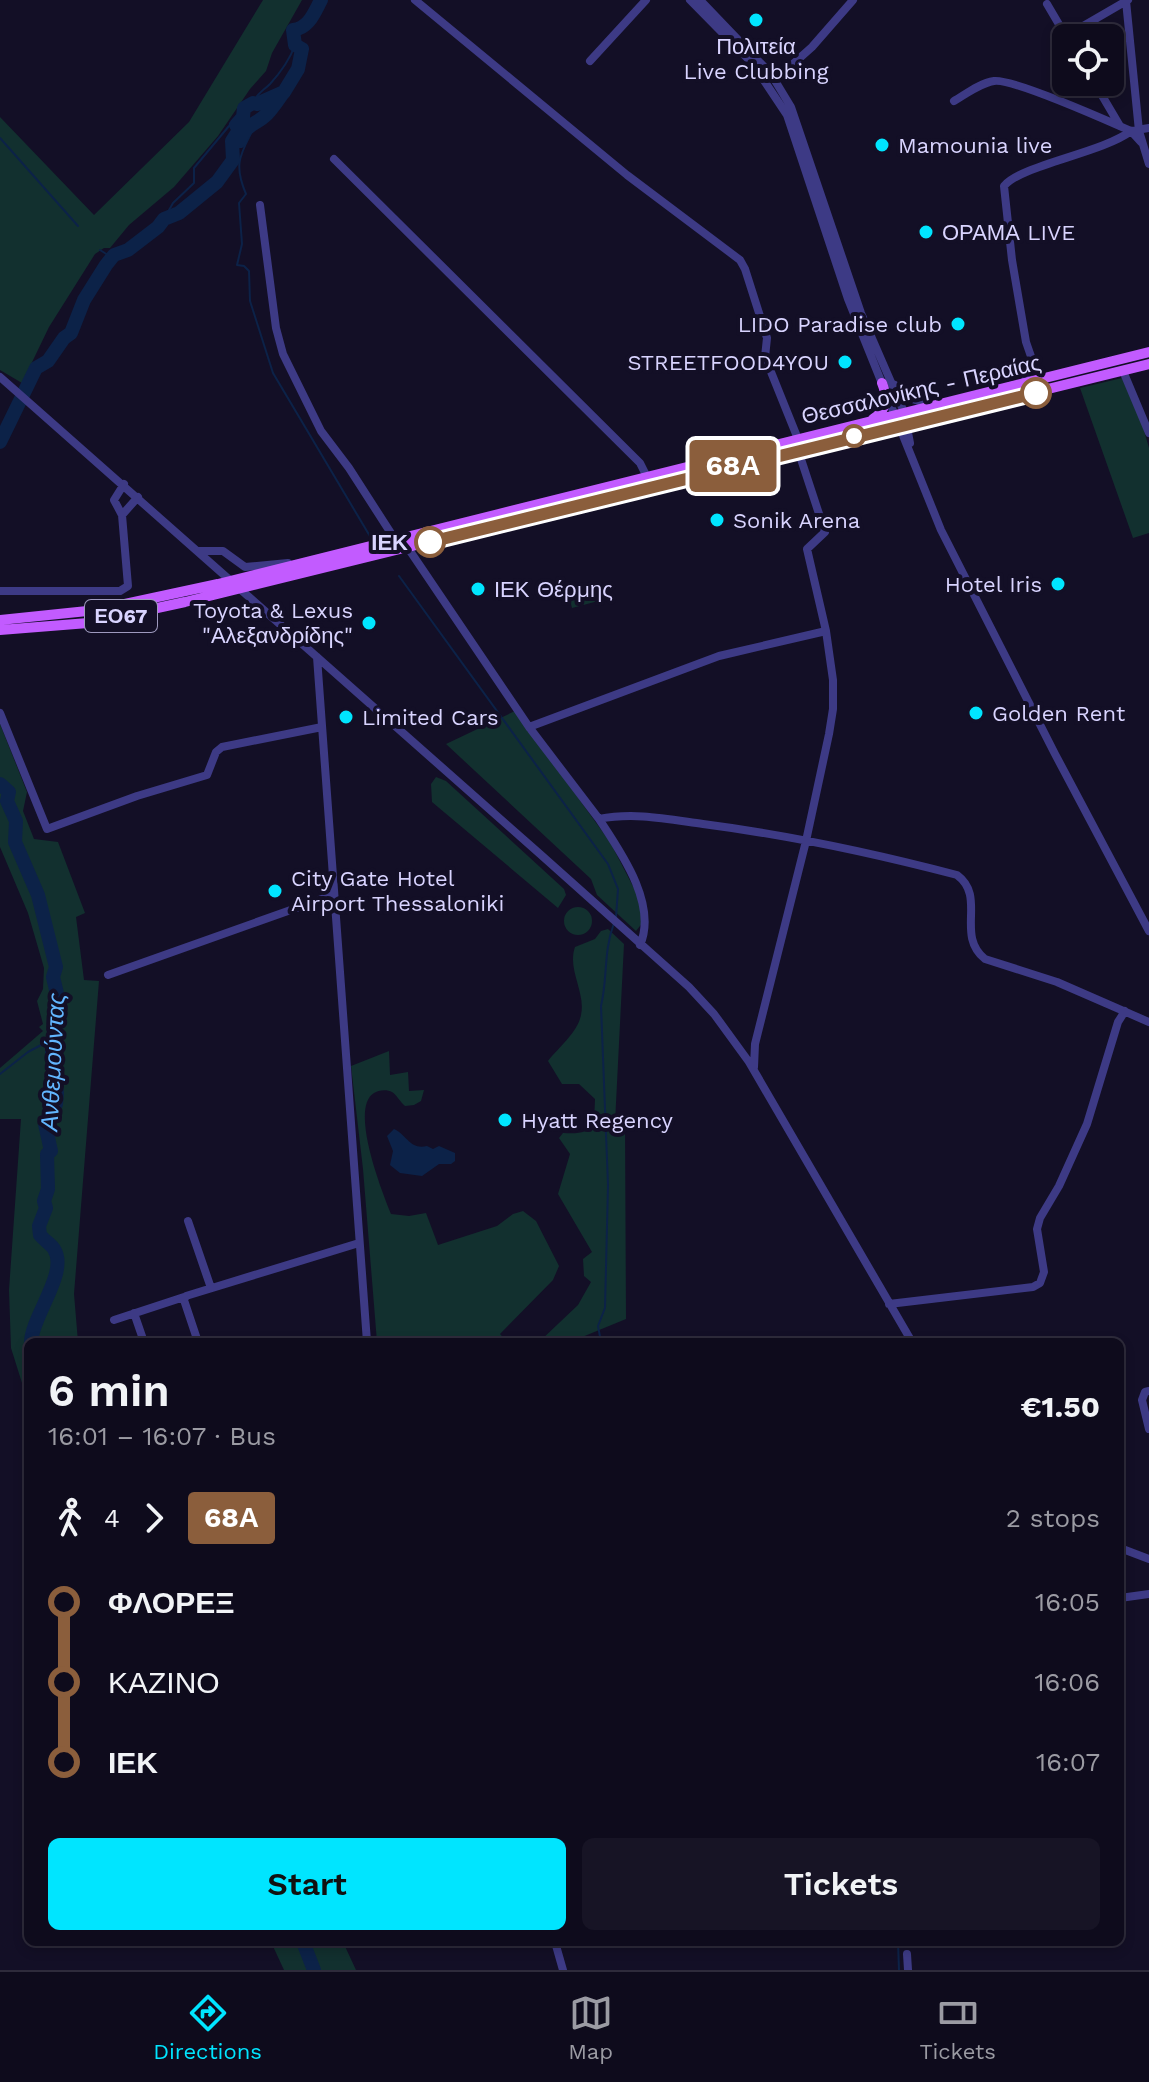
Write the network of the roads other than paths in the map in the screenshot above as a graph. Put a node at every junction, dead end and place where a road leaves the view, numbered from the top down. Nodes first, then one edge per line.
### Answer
1 (415, 0) edge
2 (646, 0) edge
3 (690, 0) edge
4 (700, 0) edge
5 (853, 0) edge
6 (1128, 1) edge
7 (1047, 4) dead end
8 (1059, 24) edge
9 (1089, 24) edge
10 (590, 61) dead end
11 (775, 80) junction
12 (1102, 96) edge
13 (954, 101) dead end
14 (1120, 126) junction
15 (1149, 128) edge
16 (1135, 131) junction
17 (334, 159) dead end
18 (1149, 164) edge
19 (260, 205) dead end
20 (1149, 352) edge
21 (1149, 364) edge
22 (1123, 371) junction
23 (0, 377) edge
24 (887, 381) junction
25 (1022, 385) junction
26 (936, 406) junction
27 (901, 419) junction
28 (870, 421) junction
29 (1149, 433) edge
30 (798, 444) junction
31 (647, 477) junction
32 (124, 484) junction
33 (138, 497) junction
34 (122, 515) junction
35 (397, 546) junction
36 (199, 551) junction
37 (329, 558) junction
38 (231, 581) junction
39 (241, 589) junction
40 (0, 591) edge
41 (0, 620) edge
42 (0, 630) edge
43 (826, 631) junction
44 (317, 656) junction
45 (0, 713) edge
46 (322, 727) junction
47 (529, 727) junction
48 (599, 819) junction
49 (806, 841) junction
50 (333, 895) junction
51 (1149, 931) edge
52 (640, 945) junction
53 (108, 975) dead end
54 (1125, 1011) junction
55 (1149, 1022) edge
56 (757, 1037) junction
57 (736, 1043) junction
58 (754, 1071) junction
59 (188, 1221) dead end
60 (359, 1243) junction
61 (211, 1288) junction
62 (184, 1297) junction
63 (889, 1304) junction
64 (134, 1313) junction
65 (114, 1320) dead end
66 (143, 1338) edge
67 (197, 1338) edge
68 (367, 1338) edge
69 (910, 1338) edge
70 (1149, 1391) edge
71 (1149, 1429) edge
72 (1124, 1550) edge
73 (1149, 1559) edge
74 (1149, 1594) edge
75 (1124, 1597) edge
76 (556, 1946) edge
77 (907, 1954) dead end
78 (563, 1970) edge
79 (908, 1970) edge

1 - 30 street
2 - 10 street
3 - 24 street
4 - 11 street
5 - 11 street
6 - 9 street
6 - 16 street
7 - 8 street
11 - 24 street
12 - 14 street
13 - 14 street
14 - 16 street
15 - 16 street
16 - 18 street
16 - 25 street
17 - 31 street
19 - 35 street
20 - 25 main road, Θεσσαλονίκης - Περαίας / ΕΟ67
21 - 22 main road, Θεσσαλονίκης - Περαίας / ΕΟ67
22 - 27 main road, Θεσσαλονίκης - Περαίας / ΕΟ67
22 - 29 street
23 - 32 street
24 - 26 street
24 - 27 street
24 - 28 main road
25 - 26 main road, Θεσσαλονίκης - Περαίας / ΕΟ67
26 - 27 main road, Θεσσαλονίκης - Περαίας / ΕΟ67
27 - 28 main road, Θεσσαλονίκης - Περαίας / ΕΟ67
27 - 30 main road, Θεσσαλονίκης - Περαίας / ΕΟ67
27 - 51 street
28 - 30 main road, Θεσσαλονίκης - Περαίας / ΕΟ67
30 - 31 main road, Θεσσαλονίκης - Περαίας / ΕΟ67
30 - 35 main road, Θεσσαλονίκης - Περαίας / ΕΟ67
30 - 43 street
31 - 35 main road, Θεσσαλονίκης - Περαίας / ΕΟ67
32 - 33 street
32 - 34 street
33 - 34 street
33 - 36 street
34 - 40 street
35 - 37 main road, Θεσσαλονίκης - Περαίας / ΕΟ67
35 - 39 main road, Θεσσαλονίκης - Περαίας / ΕΟ67
35 - 47 street
36 - 37 street
36 - 38 street
37 - 38 main road, Θεσσαλονίκης - Περαίας / ΕΟ67
38 - 39 street
38 - 41 main road, Θεσσαλονίκης - Περαίας / ΕΟ67
39 - 42 main road, Θεσσαλονίκης - Περαίας / ΕΟ67
39 - 44 street
43 - 47 street
43 - 49 street
44 - 46 street
44 - 52 street
45 - 46 street
46 - 50 street
47 - 48 street
48 - 49 street
48 - 52 street
49 - 54 street
49 - 56 street
50 - 53 street
50 - 60 street
52 - 57 street
54 - 55 street
54 - 63 street
56 - 57 street
56 - 58 street
57 - 58 street
58 - 63 street
59 - 61 street
60 - 61 street
60 - 68 street
61 - 62 street
62 - 64 street
62 - 67 street
63 - 69 street
64 - 65 street
64 - 66 street
70 - 71 street
72 - 73 street
74 - 75 street
76 - 78 street
77 - 79 street

